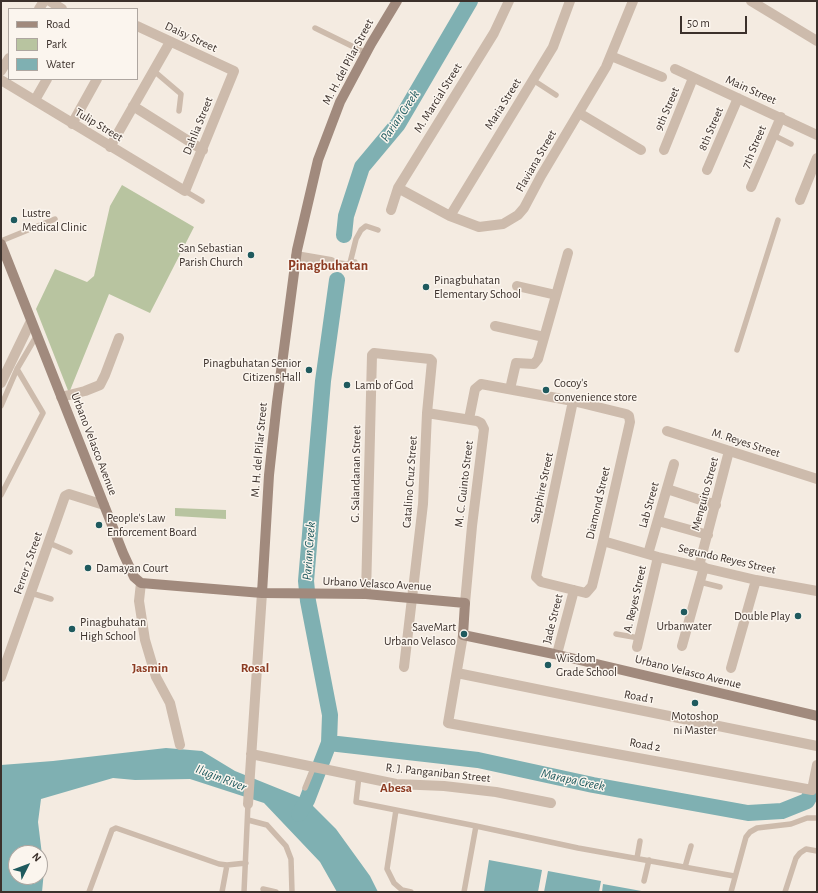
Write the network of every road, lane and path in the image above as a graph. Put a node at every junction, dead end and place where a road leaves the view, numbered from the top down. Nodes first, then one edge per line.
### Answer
1 (50, 1) edge
2 (397, 1) edge
3 (509, 1) edge
4 (570, 1) edge
5 (633, 1) edge
6 (751, 1) edge
7 (60, 8) edge
8 (138, 26) edge
9 (315, 28) dead end
10 (817, 41) edge
11 (170, 42) junction
12 (366, 53) junction
13 (611, 56) junction
14 (8, 60) edge
15 (674, 69) dead end
16 (1, 71) edge
17 (154, 71) junction
18 (234, 71) joint
19 (662, 77) dead end
20 (693, 78) junction
21 (1, 80) edge
22 (46, 80) edge
23 (96, 80) edge
24 (533, 80) junction
25 (556, 95) dead end
26 (738, 98) junction
27 (35, 100) junction
28 (133, 106) junction
29 (179, 111) dead end
30 (579, 113) junction
31 (781, 117) junction
32 (72, 124) junction
33 (773, 135) junction
34 (817, 135) edge
35 (791, 144) dead end
36 (110, 147) junction
37 (203, 150) junction
38 (641, 150) dead end
39 (664, 150) dead end
40 (817, 158) edge
41 (708, 170) dead end
42 (398, 188) junction
43 (751, 188) dead end
44 (185, 190) junction
45 (800, 200) dead end
46 (202, 201) dead end
47 (390, 210) dead end
48 (450, 216) junction
49 (55, 219) dead end
50 (778, 220) dead end
51 (378, 230) dead end
52 (1, 241) edge
53 (1, 244) edge
54 (568, 253) dead end
55 (296, 256) junction
56 (331, 262) joint
57 (517, 286) dead end
58 (556, 295) junction
59 (31, 321) junction
60 (495, 326) dead end
61 (37, 334) junction
62 (544, 337) junction
63 (119, 338) dead end
64 (736, 350) dead end
65 (372, 355) joint
66 (17, 369) junction
67 (1, 384) edge
68 (510, 389) junction
69 (61, 397) junction
70 (573, 401) junction
71 (1, 406) edge
72 (427, 413) junction
73 (469, 419) junction
74 (667, 431) dead end
75 (729, 451) junction
76 (674, 464) dead end
77 (817, 479) edge
78 (667, 490) junction
79 (1, 495) edge
80 (104, 505) junction
81 (716, 505) junction
82 (658, 521) junction
83 (708, 534) junction
84 (603, 541) junction
85 (48, 543) junction
86 (70, 552) dead end
87 (653, 555) junction
88 (701, 566) junction
89 (538, 580) joint
90 (756, 580) junction
91 (700, 582) junction
92 (141, 583) junction
93 (720, 587) dead end
94 (574, 590) junction
95 (817, 591) edge
96 (31, 593) junction
97 (262, 593) junction
98 (586, 593) joint
99 (366, 594) junction
100 (413, 598) junction
101 (51, 599) dead end
102 (465, 603) junction
103 (616, 634) dead end
104 (464, 635) junction
105 (638, 642) joint
106 (682, 646) dead end
107 (557, 654) junction
108 (404, 667) dead end
109 (731, 668) dead end
110 (457, 673) junction
111 (1, 677) edge
112 (817, 716) edge
113 (180, 746) dead end
114 (817, 746) edge
115 (251, 754) junction
116 (817, 765) edge
117 (317, 767) junction
118 (359, 776) junction
119 (305, 788) dead end
120 (551, 803) dead end
121 (248, 804) joint
122 (396, 810) junction
123 (817, 818) edge
124 (248, 820) junction
125 (476, 826) junction
126 (640, 841) dead end
127 (691, 846) dead end
128 (817, 851) edge
129 (638, 858) junction
130 (650, 860) junction
131 (246, 864) junction
132 (226, 865) junction
133 (685, 867) junction
134 (734, 876) junction
135 (644, 881) dead end
136 (263, 889) dead end
137 (88, 892) edge
138 (222, 892) edge
139 (244, 892) edge
140 (276, 892) edge
141 (292, 892) edge
142 (411, 892) edge
143 (464, 892) edge
144 (731, 892) edge
145 (784, 892) edge

1 - 7 street
2 - 12 main road, M. H. del Pilar Street
3 - 42 street, M. Marcial Street
4 - 24 street, Maria Street
5 - 13 street, Flaviana Street
6 - 10 street
8 - 11 street, Daisy Street
9 - 12 lane
11 - 17 street
11 - 18 street, Daisy Street
12 - 55 main road, M. H. del Pilar Street
13 - 19 street
13 - 30 street, Flaviana Street
14 - 16 street
15 - 20 street, Main Street
17 - 28 street
17 - 29 lane
18 - 37 street, Dahlia Street
20 - 26 street, Main Street
20 - 39 street, 9th Street
21 - 27 street, Tulip Street
22 - 27 street
23 - 32 street
24 - 25 lane
24 - 48 street, Maria Street
26 - 31 street, Main Street
26 - 41 street, 8th Street
27 - 32 street, Tulip Street
28 - 36 street
28 - 37 street
30 - 38 street
30 - 48 street, Flaviana Street
31 - 33 street, 7th Street
31 - 34 street, Main Street
32 - 36 street, Tulip Street
33 - 35 lane
33 - 43 street, 7th Street
36 - 44 street, Tulip Street
37 - 44 street, Dahlia Street
40 - 45 street
42 - 47 street, M. Marcial Street
42 - 48 street, Flaviana Street
44 - 46 lane
49 - 52 lane
50 - 64 lane
51 - 56 lane
53 - 59 main road, Urbano Velasco Avenue
54 - 58 street
55 - 56 street
55 - 97 main road, M. H. del Pilar Street
57 - 58 street
58 - 62 street
59 - 61 main road, Urbano Velasco Avenue
59 - 67 street
60 - 62 street
61 - 66 lane
61 - 69 main road, Urbano Velasco Avenue
62 - 68 street
63 - 69 street
65 - 72 street, Catalino Cruz Street
65 - 99 street, G. Salandanan Street
66 - 71 lane
66 - 79 lane
68 - 70 street
68 - 73 street
69 - 80 main road, Urbano Velasco Avenue
70 - 84 street, Diamond Street
70 - 89 street, Sapphire Street
72 - 73 street, M. C. Guinto Street
72 - 100 street, Catalino Cruz Street
73 - 102 street, M. C. Guinto Street
74 - 75 street, M. Reyes Street
75 - 77 street, M. Reyes Street
75 - 81 street, Menguito Street
76 - 78 street, Lab Street
78 - 81 street
78 - 82 street, Lab Street
80 - 85 street, Ferrer 2 Street
80 - 92 main road, Urbano Velasco Avenue
81 - 83 street, Menguito Street
82 - 83 street
82 - 87 street, Lab Street
83 - 88 street, Menguito Street
84 - 87 street, Segundo Reyes Street
84 - 98 street, Diamond Street
85 - 86 lane
85 - 96 street, Ferrer 2 Street
87 - 88 street, Segundo Reyes Street
87 - 105 street, A. Reyes Street
88 - 90 street, Segundo Reyes Street
88 - 91 street, Menguito Street
89 - 94 street, Jade Street
90 - 95 street, Segundo Reyes Street
90 - 109 street
91 - 93 lane
91 - 106 street, Menguito Street
92 - 97 main road, Urbano Velasco Avenue
92 - 113 street
94 - 98 street, Jade Street
94 - 107 street, Jade Street
96 - 101 lane
96 - 111 street, Ferrer 2 Street
97 - 99 main road, Urbano Velasco Avenue
97 - 115 street, M. H. del Pilar Street
99 - 100 main road, Urbano Velasco Avenue
100 - 102 main road, Urbano Velasco Avenue
100 - 108 street, Catalino Cruz Street
102 - 104 main road
103 - 105 lane
104 - 107 main road, Urbano Velasco Avenue
104 - 110 street
107 - 112 main road, Urbano Velasco Avenue
110 - 114 street, Road 1
110 - 116 street, Road 2
115 - 117 street, R. J. Panganiban Street
115 - 121 street, M. H. del Pilar Street
117 - 118 street, R. J. Panganiban Street
117 - 119 lane
118 - 120 street, R. J. Panganiban Street
118 - 122 lane
121 - 124 lane
122 - 125 lane
122 - 142 lane
123 - 134 lane
124 - 131 lane
124 - 141 lane
125 - 129 lane
125 - 143 lane
126 - 129 lane
127 - 133 lane
128 - 145 lane
129 - 130 lane
130 - 133 lane
130 - 135 lane
131 - 132 lane
131 - 139 lane
132 - 137 lane
132 - 138 lane
133 - 134 lane
134 - 144 lane
136 - 140 lane

